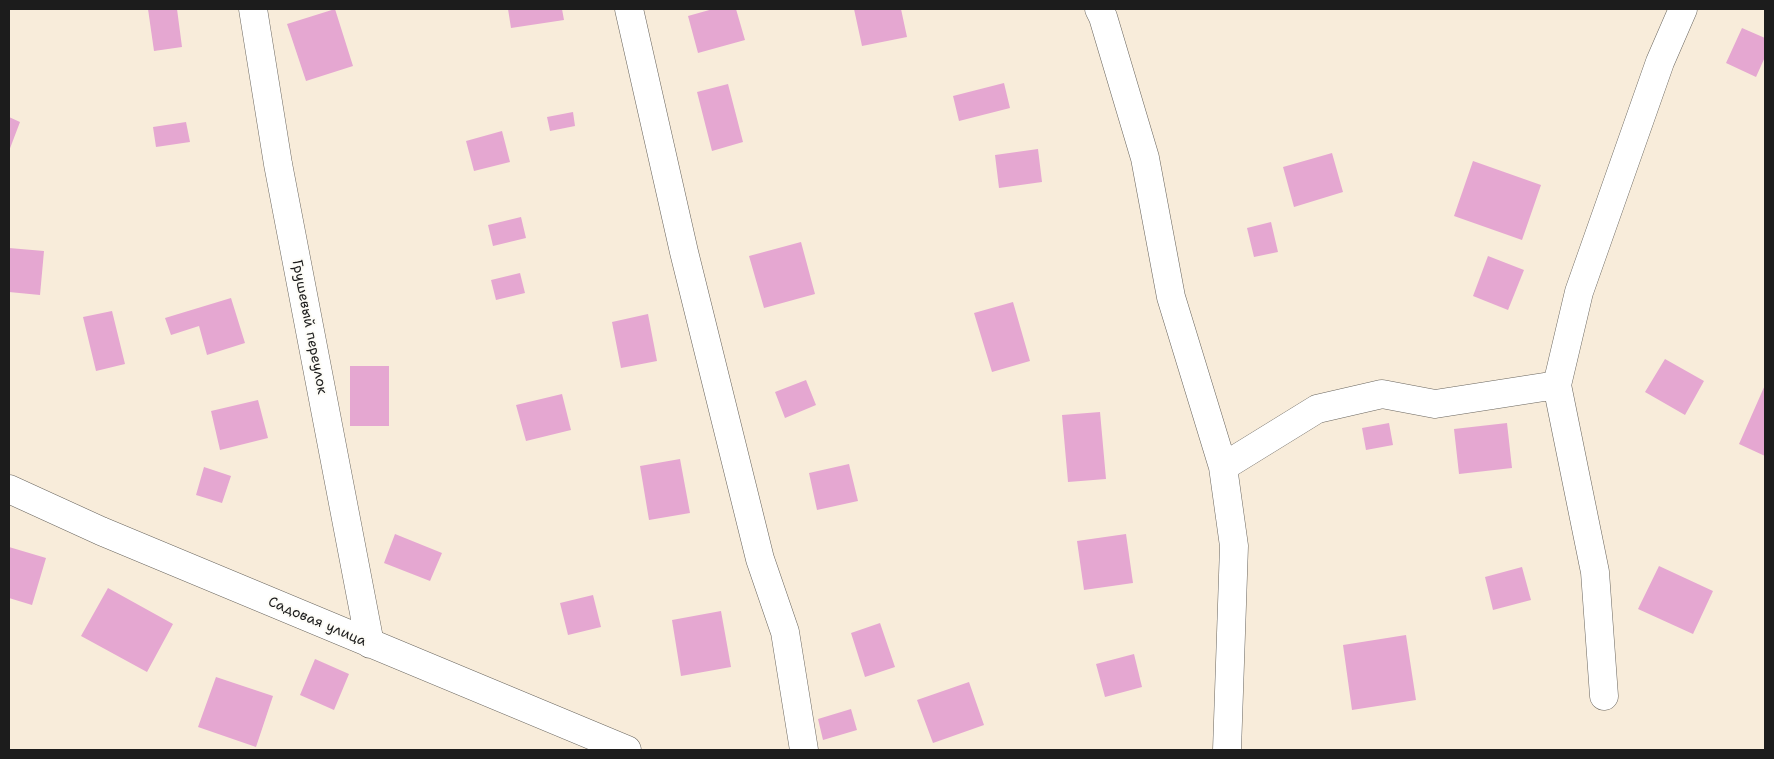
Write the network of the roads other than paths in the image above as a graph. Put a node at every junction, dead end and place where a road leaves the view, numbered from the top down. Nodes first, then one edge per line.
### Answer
1 (253, 9) edge
2 (628, 9) edge
3 (1099, 9) edge
4 (1683, 9) edge
5 (1557, 385) junction
6 (1223, 466) junction
7 (9, 489) edge
8 (370, 644) junction
9 (1604, 696) dead end
10 (627, 750) edge
11 (804, 750) edge
12 (1227, 750) edge

1 - 8 street, Грушевый переулок
2 - 11 street
3 - 6 street
4 - 5 street
5 - 6 street
5 - 9 street
6 - 12 street
7 - 8 street, Садовая улица
8 - 10 street, Садовая улица

